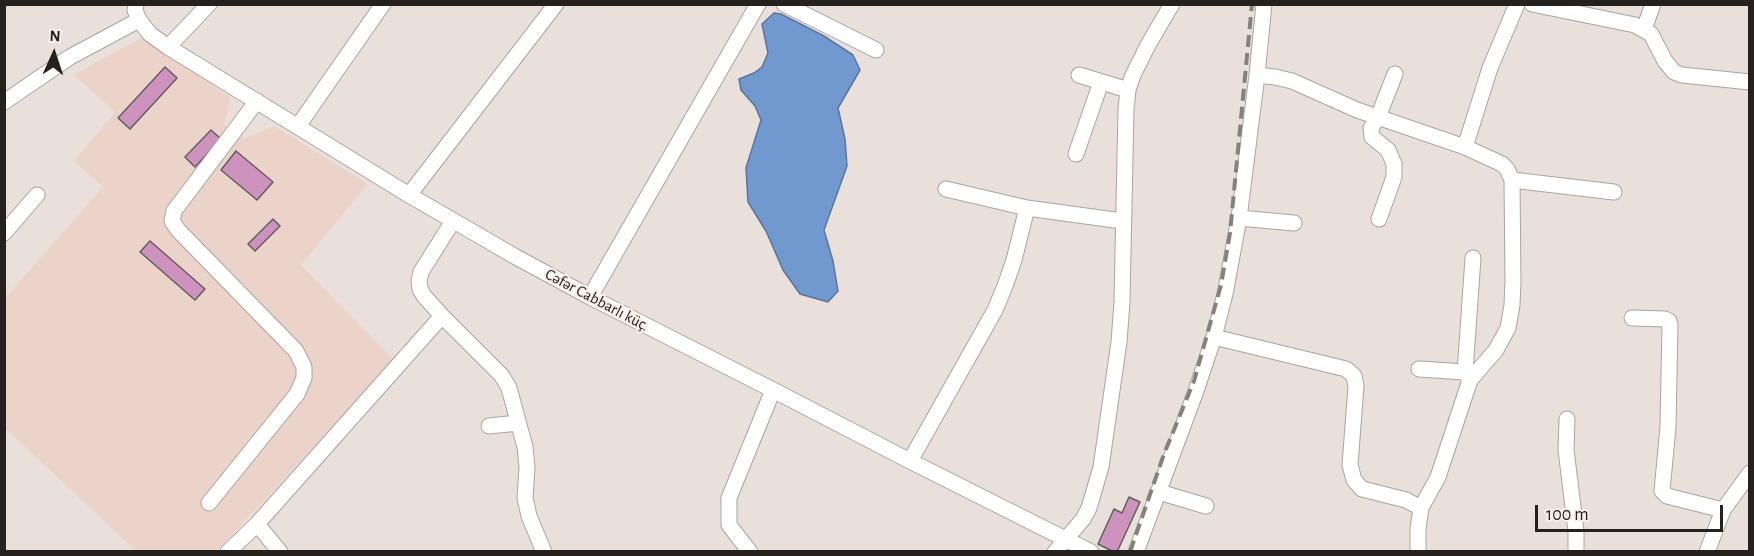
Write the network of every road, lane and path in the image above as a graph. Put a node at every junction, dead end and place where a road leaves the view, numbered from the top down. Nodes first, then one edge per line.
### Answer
1 (136, 4) edge
2 (209, 4) edge
3 (384, 4) edge
4 (556, 4) edge
5 (759, 4) edge
6 (784, 4) edge
7 (1172, 4) edge
8 (1263, 4) edge
9 (1517, 4) edge
10 (1532, 4) edge
11 (1653, 4) edge
12 (139, 20) junction
13 (1644, 29) junction
14 (168, 46) junction
15 (876, 50) dead end
16 (1395, 74) dead end
17 (1079, 75) dead end
18 (1257, 75) junction
19 (1101, 82) junction
20 (1749, 82) edge
21 (1128, 90) junction
22 (257, 101) junction
23 (4, 102) edge
24 (1378, 117) junction
25 (298, 126) junction
26 (1466, 147) junction
27 (1077, 154) dead end
28 (1512, 180) junction
29 (946, 189) dead end
30 (1614, 192) dead end
31 (37, 195) dead end
32 (409, 195) junction
33 (1027, 208) junction
34 (1239, 218) junction
35 (1379, 219) dead end
36 (453, 221) junction
37 (1122, 221) junction
38 (1294, 223) dead end
39 (4, 233) edge
40 (1473, 258) dead end
41 (590, 297) junction
42 (442, 316) junction
43 (1632, 318) dead end
44 (1214, 337) junction
45 (1419, 369) dead end
46 (1468, 376) junction
47 (773, 390) junction
48 (1568, 419) dead end
49 (518, 423) junction
50 (489, 426) dead end
51 (910, 461) junction
52 (1749, 473) edge
53 (1159, 492) junction
54 (209, 503) dead end
55 (1206, 506) dead end
56 (1421, 508) junction
57 (1723, 510) junction
58 (257, 524) junction
59 (1066, 538) junction
60 (228, 552) edge
61 (280, 552) edge
62 (544, 552) edge
63 (750, 552) edge
64 (1054, 552) edge
65 (1091, 552) edge
66 (1136, 552) edge
67 (1418, 552) edge
68 (1576, 552) edge
69 (1707, 552) edge

1 - 12 street
2 - 14 street
3 - 25 street
4 - 32 street
5 - 41 street
6 - 15 street
7 - 21 street
8 - 18 street
9 - 26 street
10 - 13 street
11 - 13 street
12 - 14 street, Cəfər Cabbarlı küç.
12 - 23 street
13 - 20 street
14 - 22 street, Cəfər Cabbarlı küç.
16 - 24 street
17 - 19 street
18 - 24 street
18 - 34 street
19 - 21 street
19 - 27 street
21 - 37 street
22 - 25 street, Cəfər Cabbarlı küç.
22 - 54 street
24 - 26 street
24 - 35 street
25 - 32 street, Cəfər Cabbarlı küç.
26 - 28 street
28 - 30 street
28 - 46 street
29 - 33 street
31 - 39 street
32 - 36 street, Cəfər Cabbarlı küç.
33 - 37 street
33 - 51 street
34 - 38 street
34 - 44 street
36 - 41 street, Cəfər Cabbarlı küç.
36 - 42 street
37 - 59 street
40 - 46 street
41 - 47 street, Cəfər Cabbarlı küç.
42 - 49 street
42 - 58 street
43 - 57 street
44 - 53 street
44 - 56 street
45 - 46 street
46 - 56 street
47 - 51 street, Cəfər Cabbarlı küç.
47 - 63 street
48 - 68 street
49 - 50 street
49 - 62 street
51 - 59 street, Cəfər Cabbarlı küç.
52 - 57 street
53 - 55 street
53 - 66 street
56 - 67 street
57 - 69 street
58 - 60 street
58 - 61 street
59 - 64 street
59 - 65 street, Cəfər Cabbarlı küç.

